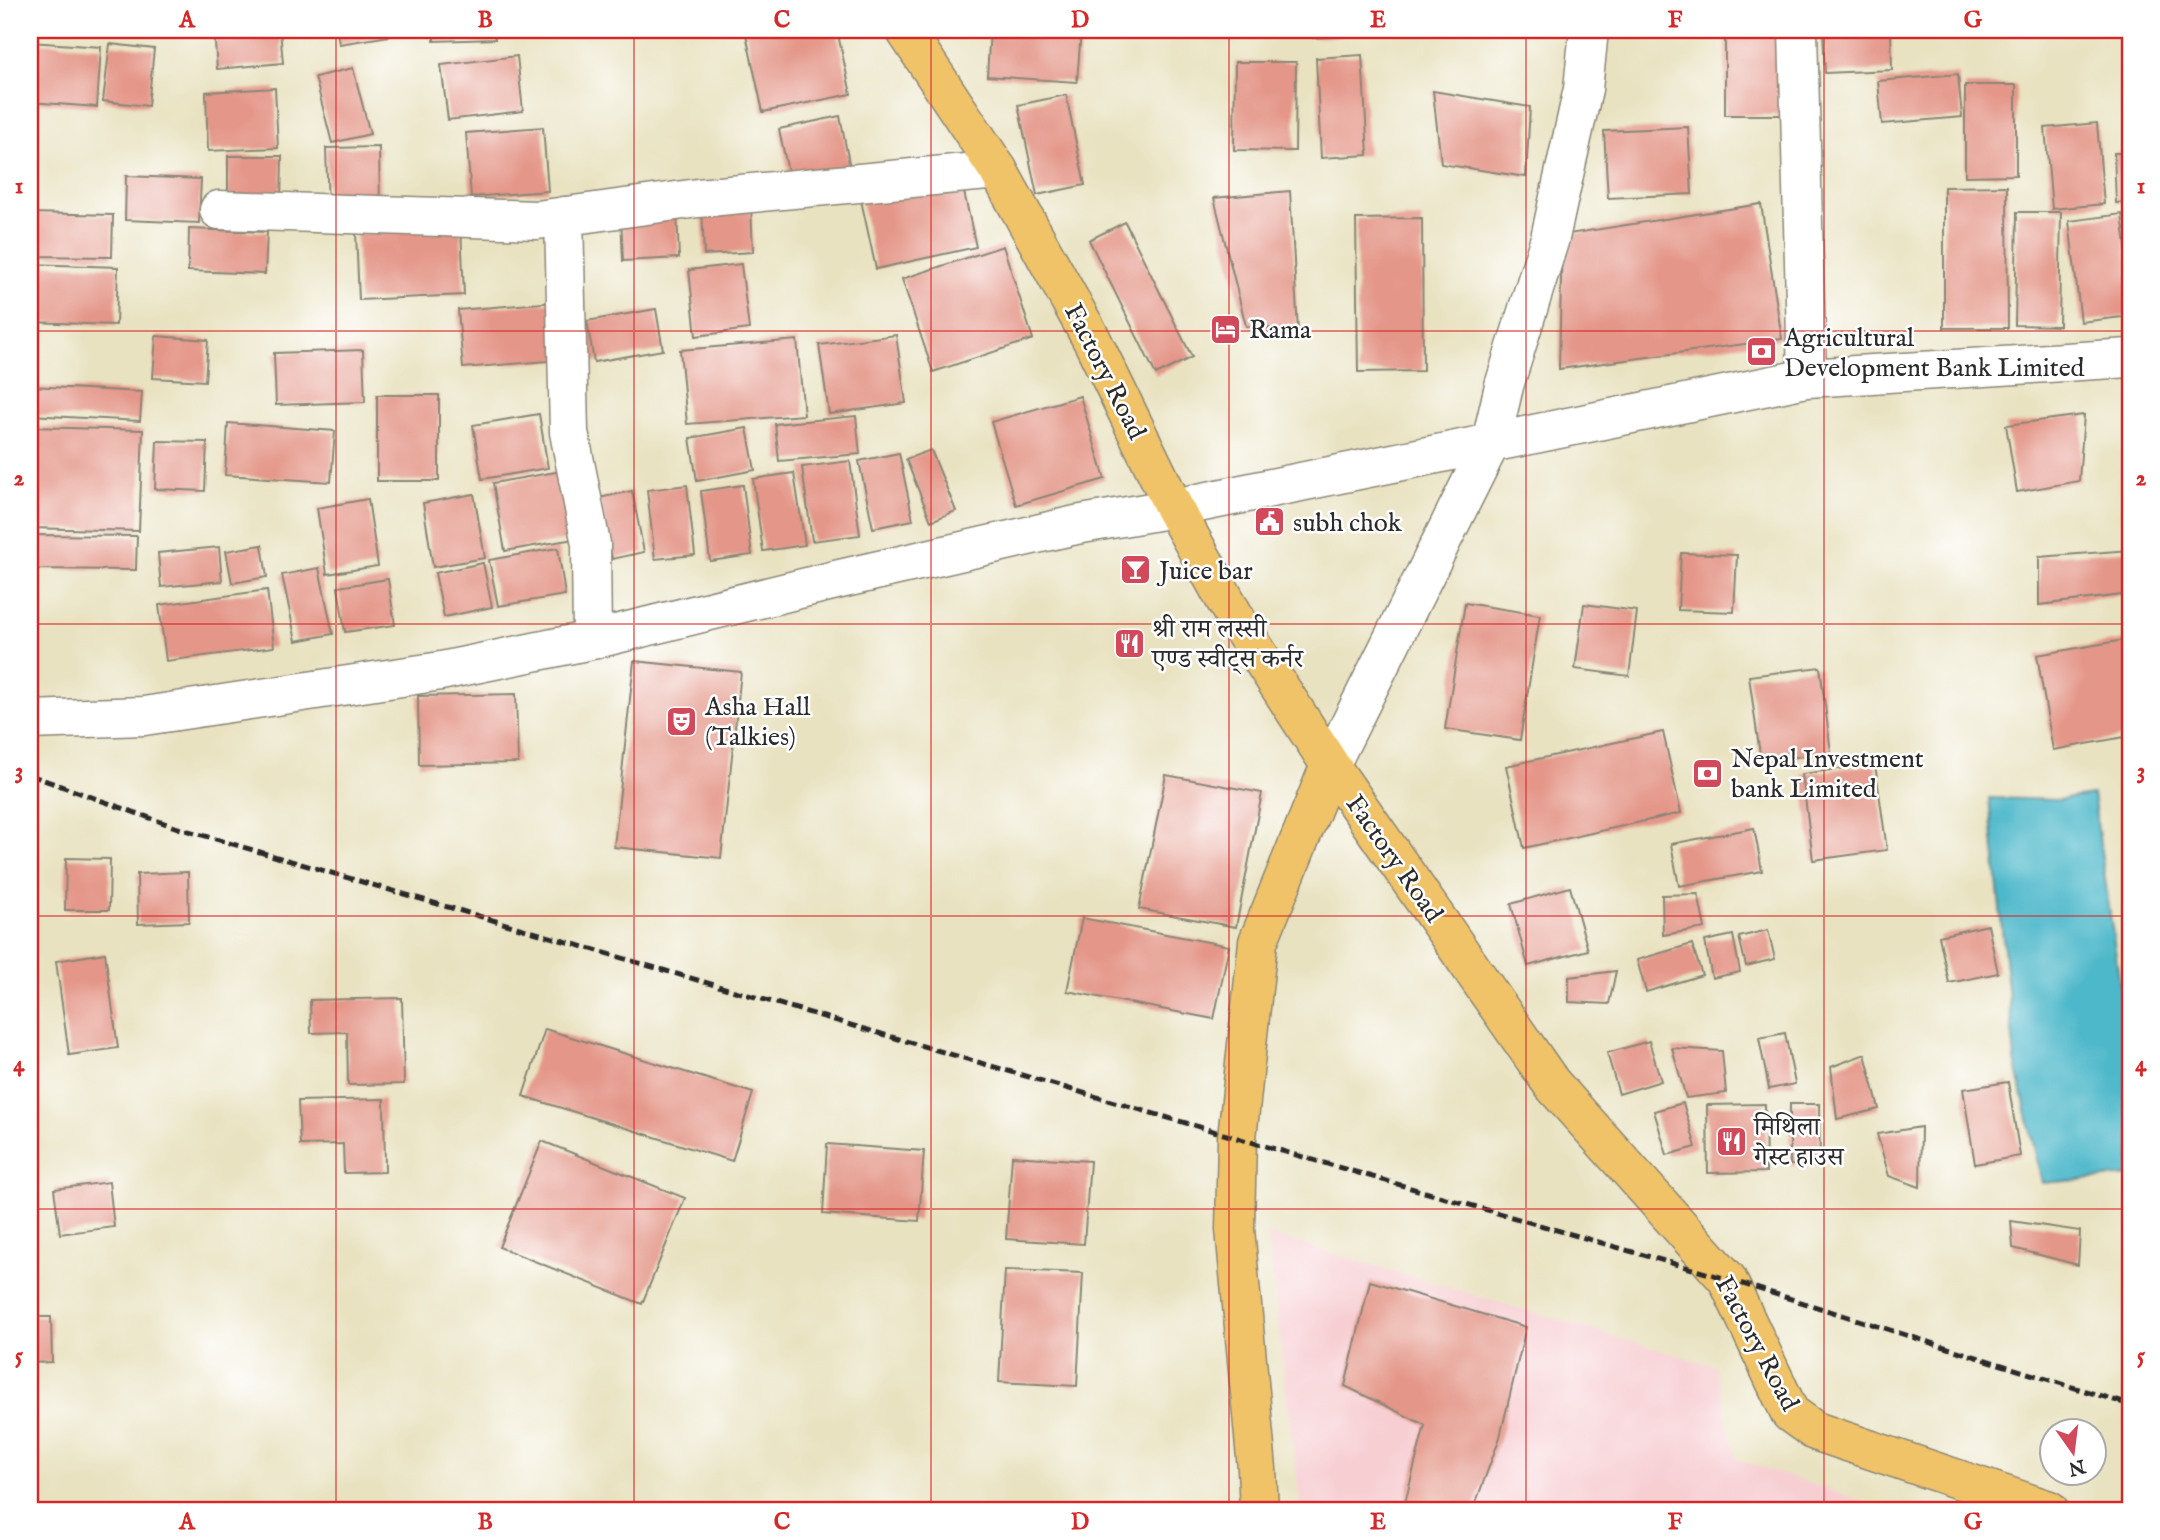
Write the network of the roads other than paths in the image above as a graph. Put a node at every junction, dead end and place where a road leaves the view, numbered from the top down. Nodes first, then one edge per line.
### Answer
1 (905, 30) edge
2 (1589, 30) edge
3 (1798, 30) edge
4 (999, 170) junction
5 (219, 210) dead end
6 (564, 216) junction
7 (2130, 358) edge
8 (1807, 378) junction
9 (1491, 442) junction
10 (1174, 508) junction
11 (592, 640) junction
12 (30, 720) edge
13 (1330, 765) junction
14 (1259, 1510) edge
15 (2049, 1510) edge

1 - 4 main road, Factory Road
2 - 9 street
3 - 8 street
4 - 6 street
4 - 10 main road, Factory Road
5 - 6 street
6 - 11 street
7 - 8 street
8 - 9 street
9 - 10 street
9 - 13 street
10 - 11 street
10 - 13 main road, Factory Road
11 - 12 street
13 - 14 main road
13 - 15 main road, Factory Road

